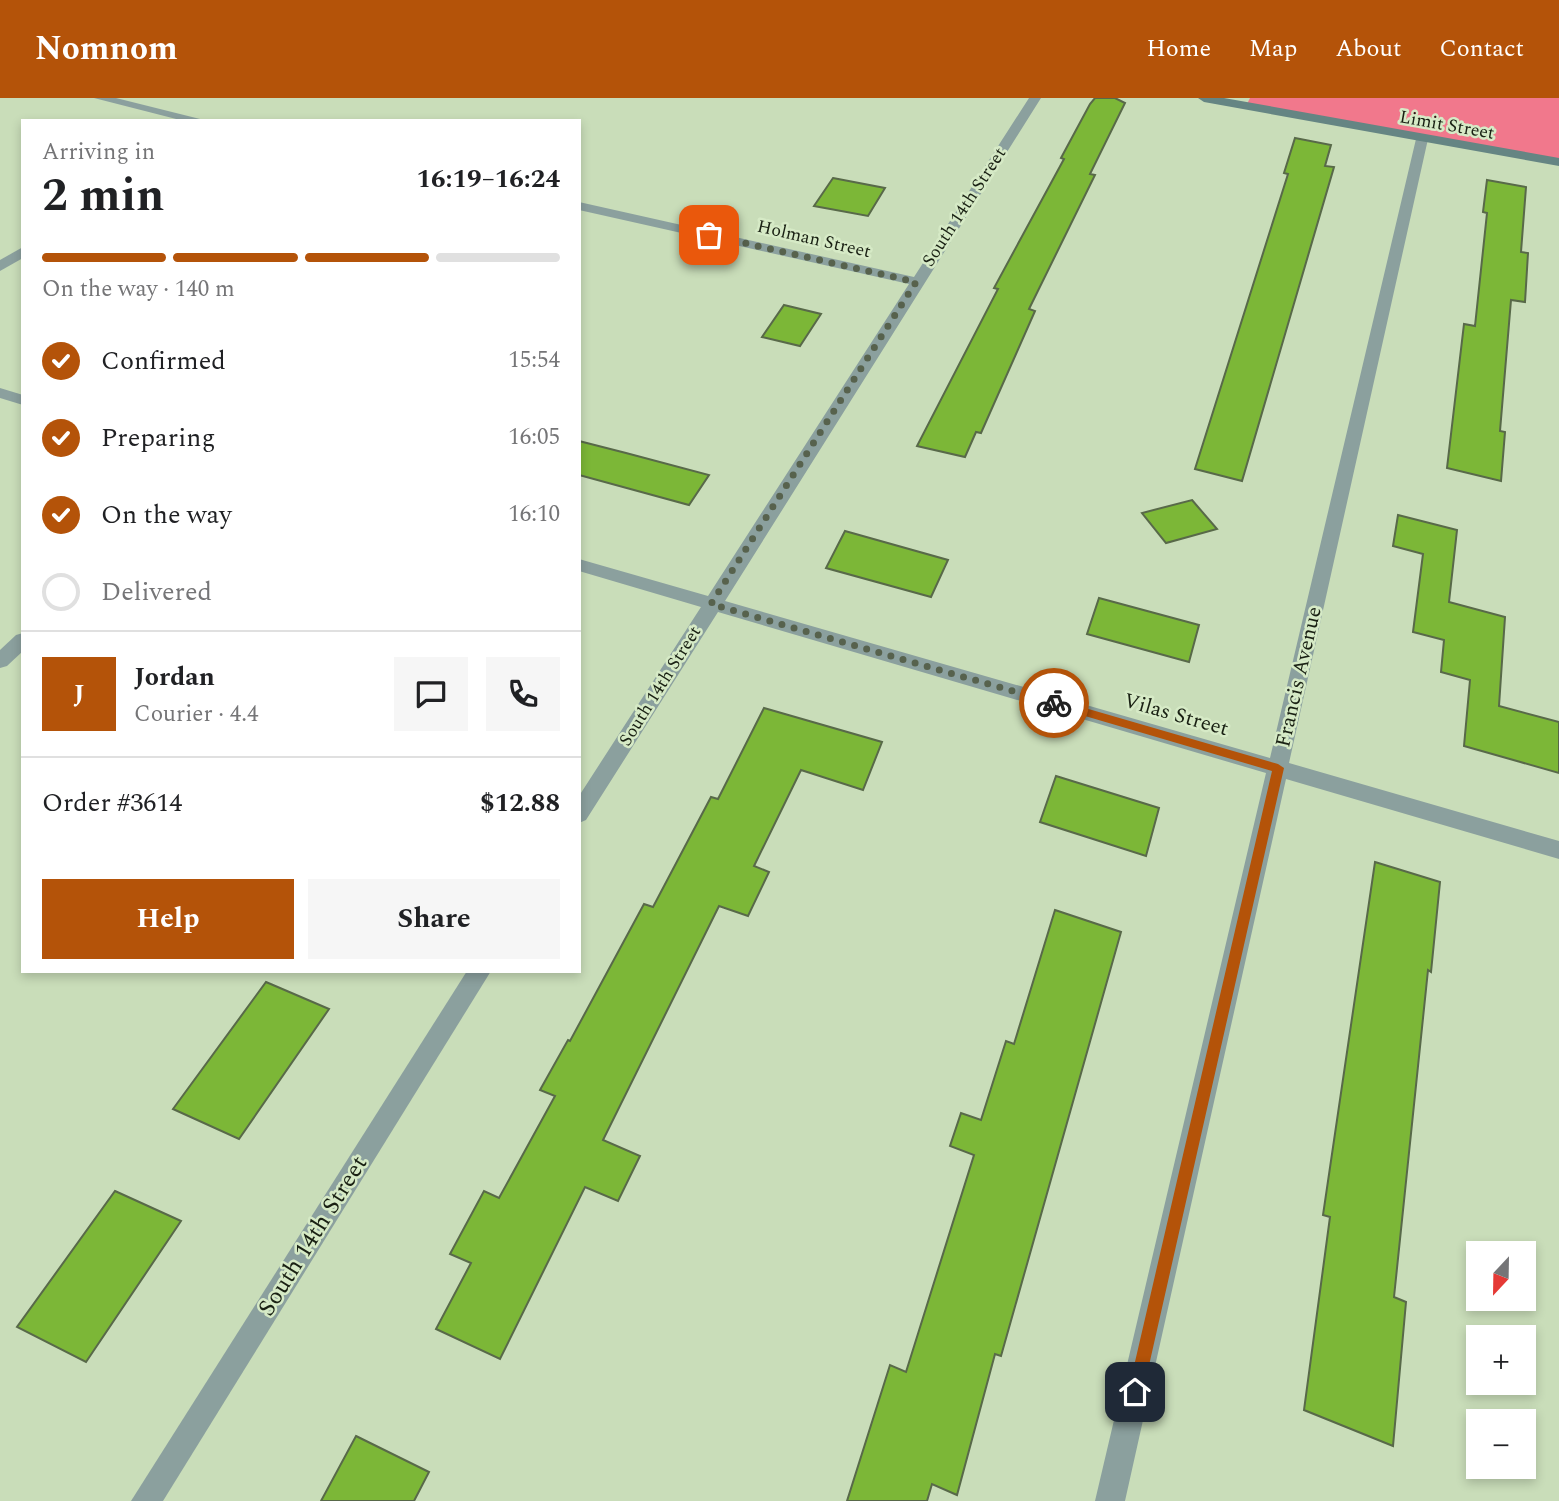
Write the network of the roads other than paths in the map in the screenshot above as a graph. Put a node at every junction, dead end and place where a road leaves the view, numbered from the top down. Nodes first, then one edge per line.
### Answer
1 (100, 98) edge
2 (1035, 98) edge
3 (1204, 98) edge
4 (193, 119) edge
5 (1422, 139) junction
6 (1559, 162) edge
7 (581, 206) edge
8 (21, 252) edge
9 (0, 267) edge
10 (916, 282) junction
11 (0, 393) edge
12 (21, 399) edge
13 (581, 566) edge
14 (711, 604) junction
15 (21, 642) edge
16 (0, 662) edge
17 (1278, 768) junction
18 (581, 811) edge
19 (1559, 850) edge
20 (479, 973) edge
21 (146, 1501) edge
22 (1110, 1501) edge

1 - 4 street
2 - 10 street, South 14th Street
3 - 5 street, Limit Street
5 - 6 street, Limit Street
5 - 17 street, Francis Avenue
7 - 10 street, Holman Street
8 - 9 street
10 - 14 street, South 14th Street
11 - 12 street
13 - 14 street, Vilas Street
14 - 17 street, Vilas Street
14 - 18 street, South 14th Street
15 - 16 street
17 - 19 street, Vilas Street
17 - 22 street, Francis Avenue
20 - 21 street, South 14th Street

